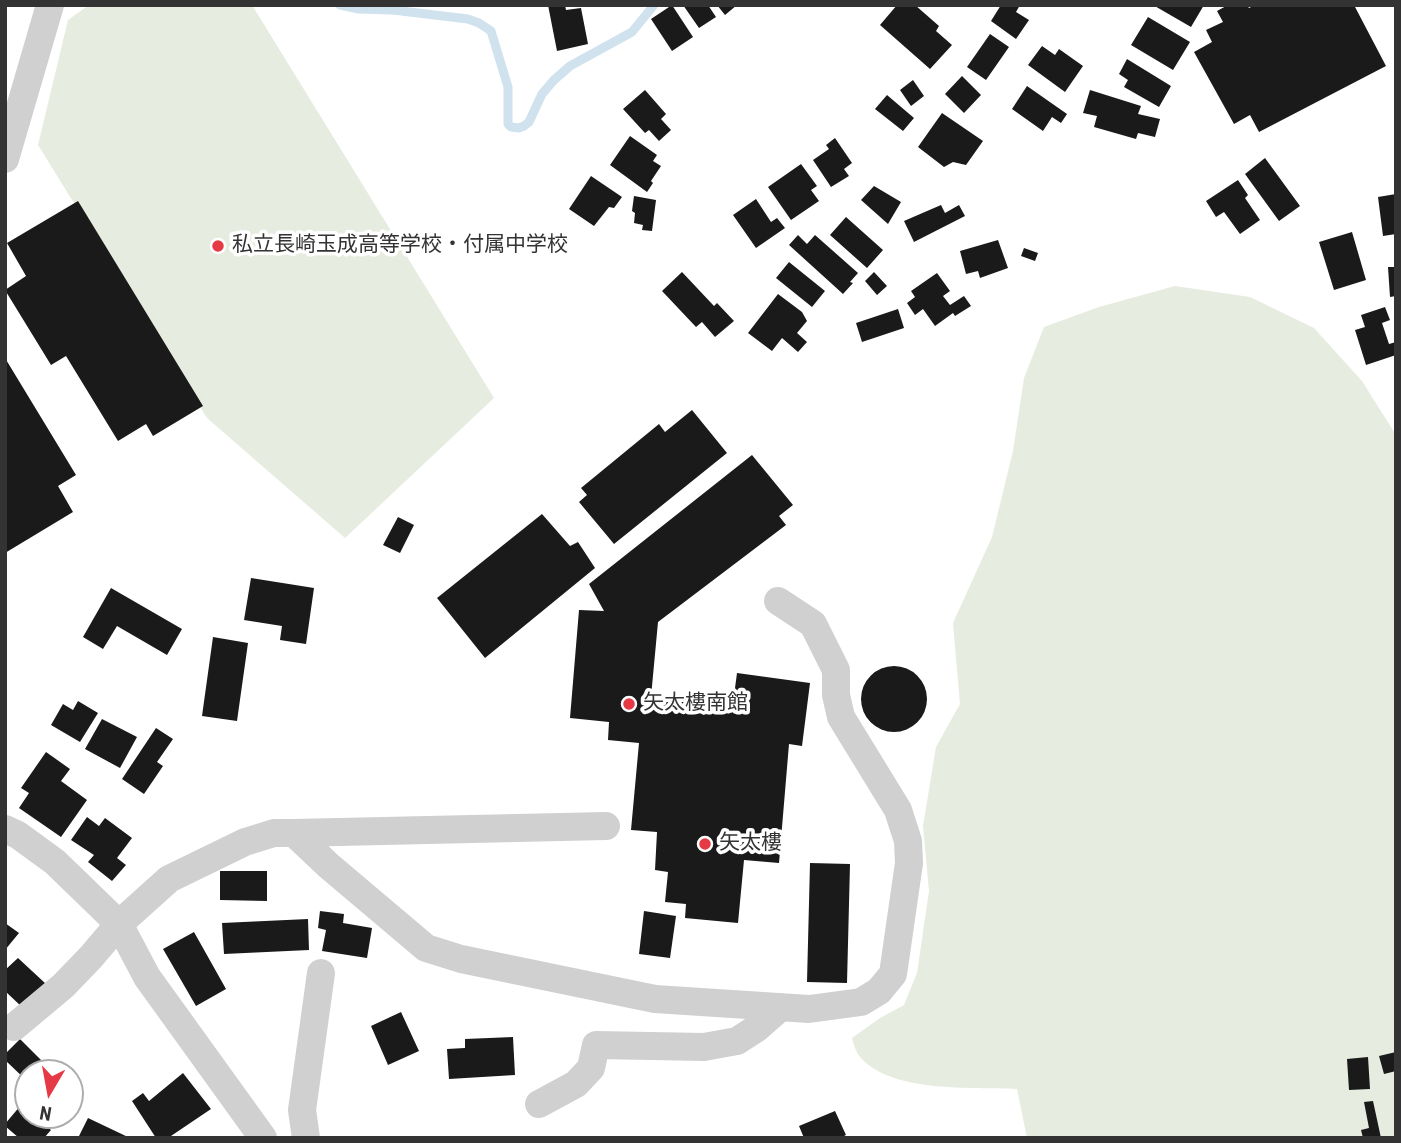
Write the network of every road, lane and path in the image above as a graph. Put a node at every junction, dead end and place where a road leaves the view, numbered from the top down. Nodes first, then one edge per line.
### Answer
1 (50, 5) edge
2 (5, 159) edge
3 (778, 601) dead end
4 (606, 826) dead end
5 (5, 829) edge
6 (294, 833) junction
7 (119, 924) junction
8 (321, 972) dead end
9 (782, 1007) junction
10 (14, 1027) dead end
11 (539, 1104) dead end
12 (263, 1138) edge
13 (306, 1138) edge

1 - 2 street
3 - 9 street
4 - 6 street
5 - 7 street
6 - 7 street
6 - 9 street
7 - 10 street
7 - 12 street
8 - 13 street
9 - 11 street

